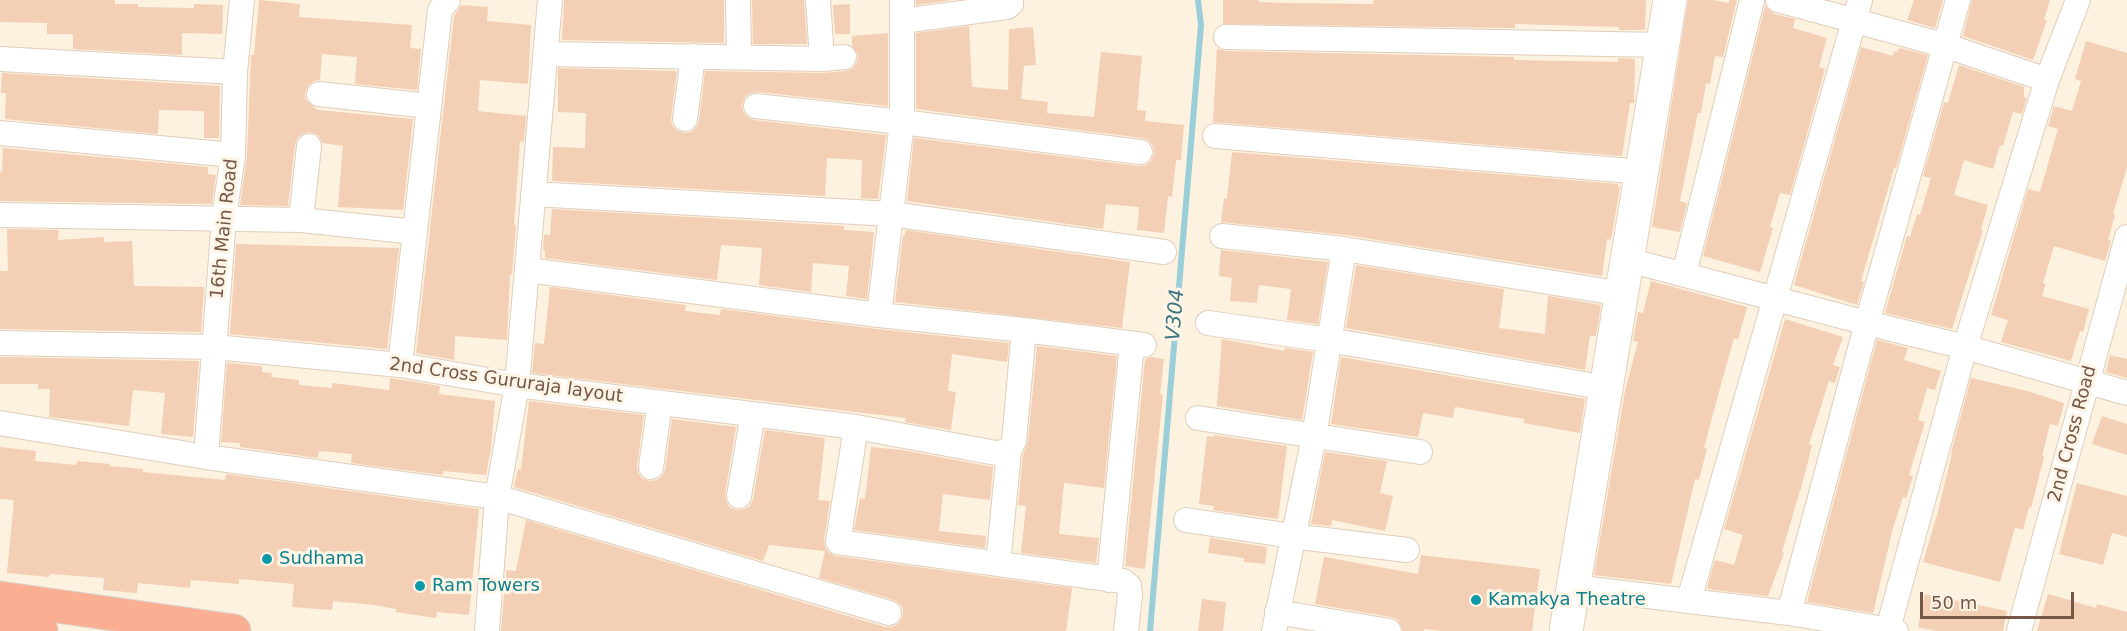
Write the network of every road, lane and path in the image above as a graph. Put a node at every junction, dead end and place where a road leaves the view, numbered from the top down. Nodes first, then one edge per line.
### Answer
1 (242, 0) edge
2 (441, 0) edge
3 (447, 0) edge
4 (550, 0) edge
5 (738, 0) edge
6 (818, 0) edge
7 (1011, 0) edge
8 (1670, 0) edge
9 (1752, 0) edge
10 (1778, 0) edge
11 (1958, 0) edge
12 (2078, 0) edge
13 (902, 11) edge
14 (1856, 11) edge
15 (1226, 37) dead end
16 (1664, 45) junction
17 (1947, 46) junction
18 (547, 54) junction
19 (693, 56) junction
20 (739, 57) junction
21 (0, 59) edge
22 (235, 72) junction
23 (2047, 80) junction
24 (318, 94) dead end
25 (429, 106) junction
26 (756, 106) dead end
27 (685, 119) dead end
28 (902, 122) junction
29 (0, 133) edge
30 (1215, 136) dead end
31 (309, 146) dead end
32 (1140, 152) dead end
33 (233, 155) junction
34 (1642, 172) junction
35 (533, 194) junction
36 (891, 214) junction
37 (0, 216) edge
38 (224, 218) junction
39 (301, 220) junction
40 (414, 232) junction
41 (1222, 236) dead end
42 (2127, 237) edge
43 (1344, 249) junction
44 (1164, 252) dead end
45 (1628, 260) junction
46 (527, 270) junction
47 (1684, 274) junction
48 (1623, 294) junction
49 (1776, 299) junction
50 (879, 315) junction
51 (1208, 322) dead end
52 (1867, 323) junction
53 (1024, 330) junction
54 (1329, 340) junction
55 (0, 343) edge
56 (215, 347) junction
57 (1965, 347) junction
58 (400, 365) junction
59 (2087, 382) junction
60 (517, 384) junction
61 (1607, 388) junction
62 (2127, 393) edge
63 (660, 403) junction
64 (753, 414) junction
65 (1198, 418) dead end
66 (0, 423) edge
67 (856, 427) junction
68 (1314, 437) junction
69 (1009, 451) junction
70 (1420, 452) dead end
71 (206, 457) junction
72 (651, 467) dead end
73 (739, 496) dead end
74 (497, 497) junction
75 (1186, 520) dead end
76 (1292, 536) junction
77 (1407, 550) dead end
78 (998, 564) junction
79 (1109, 580) junction
80 (1573, 587) junction
81 (0, 597) edge
82 (1689, 600) junction
83 (889, 613) dead end
84 (1789, 613) junction
85 (1276, 622) edge
86 (0, 626) edge
87 (1892, 630) edge
88 (41, 631) edge
89 (234, 631) edge
90 (486, 631) edge
91 (1126, 631) edge
92 (1389, 631) edge
93 (1566, 631) edge
94 (2019, 631) edge

1 - 22 street, 16th Main Road
2 - 3 street
3 - 25 street
4 - 18 street
5 - 20 street
6 - 20 street
7 - 13 street
8 - 16 street
9 - 47 street
10 - 14 street
11 - 17 street
12 - 23 street
13 - 28 street
14 - 17 street
14 - 49 street
15 - 16 street
16 - 34 street
17 - 23 street
17 - 52 street
18 - 19 street
18 - 35 street
19 - 20 street
19 - 27 street
21 - 22 street
22 - 33 street, 16th Main Road
23 - 57 street
24 - 25 street
25 - 40 street
26 - 28 street
28 - 32 street
28 - 36 street
29 - 33 street
30 - 34 street
31 - 39 street
33 - 38 street, 16th Main Road
34 - 45 street
35 - 36 street
35 - 46 street
36 - 44 street
36 - 50 street
37 - 38 street
38 - 39 street
38 - 56 street, 16th Main Road
39 - 40 street
40 - 58 street
41 - 43 street
42 - 59 street, 2nd Cross Road
43 - 48 street
43 - 54 street
45 - 47 street
45 - 48 street
46 - 50 street
46 - 60 street
47 - 49 street
48 - 61 street
49 - 52 street
49 - 82 street
50 - 53 street
51 - 54 street
52 - 57 street
52 - 84 street
53 - 69 street
53 - 79 street
54 - 61 street
54 - 68 street
55 - 56 street, 2nd Cross Gururaja layout
56 - 58 street, 2nd Cross Gururaja layout
56 - 71 street, 16th Main Road
57 - 59 street
57 - 87 street
58 - 60 street, 2nd Cross Gururaja layout
59 - 62 street
59 - 94 street, 2nd Cross Road
60 - 63 street, 2nd Cross Gururaja layout
60 - 74 street
61 - 80 street
63 - 64 street, 2nd Cross Gururaja layout
63 - 72 street
64 - 67 street, 2nd Cross Gururaja layout
64 - 73 street
65 - 68 street
66 - 71 street
67 - 69 street, 2nd Cross Gururaja layout
67 - 78 street
68 - 70 street
68 - 76 street
69 - 78 street
71 - 74 street
74 - 83 street
74 - 90 street
75 - 76 street
76 - 77 street
76 - 85 street
78 - 79 street
79 - 91 street
80 - 82 street
80 - 93 street
81 - 89 highway
82 - 84 street
84 - 87 street
85 - 92 street
86 - 88 highway

